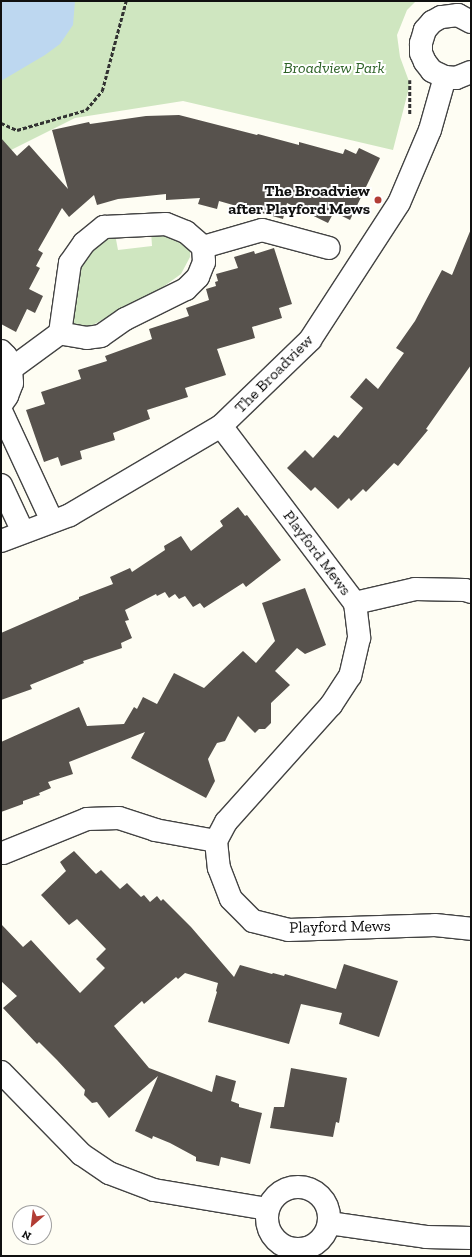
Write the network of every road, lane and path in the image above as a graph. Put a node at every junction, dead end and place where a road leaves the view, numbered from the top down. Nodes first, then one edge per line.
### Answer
1 (126, 1) edge
2 (463, 13) edge
3 (471, 72) edge
4 (410, 76) dead end
5 (444, 77) junction
6 (1, 123) edge
7 (408, 123) dead end
8 (202, 247) junction
9 (329, 248) dead end
10 (60, 333) junction
11 (6, 360) edge
12 (1, 405) edge
13 (1, 411) edge
14 (221, 426) junction
15 (1, 485) edge
16 (52, 521) junction
17 (23, 532) junction
18 (1, 541) edge
19 (471, 592) edge
20 (355, 603) junction
21 (216, 841) junction
22 (3, 853) dead end
23 (471, 930) edge
24 (1, 1072) edge
25 (267, 1209) junction
26 (329, 1223) junction
27 (471, 1238) edge
28 (288, 1252) edge

1 - 6 path
2 - 5 street
3 - 5 street
4 - 7 path
5 - 14 street, The Broadview
8 - 9 street
8 - 10 street
8 - 10 street
10 - 11 street
11 - 12 street
13 - 16 street
14 - 16 street, The Broadview
14 - 20 street, Playford Mews
15 - 17 street
16 - 17 street, The Broadview
17 - 18 street, The Broadview
19 - 20 street
20 - 21 street, Playford Mews
21 - 22 street
21 - 23 street, Playford Mews
24 - 25 street
25 - 26 street
25 - 28 street
26 - 27 street
26 - 28 street

